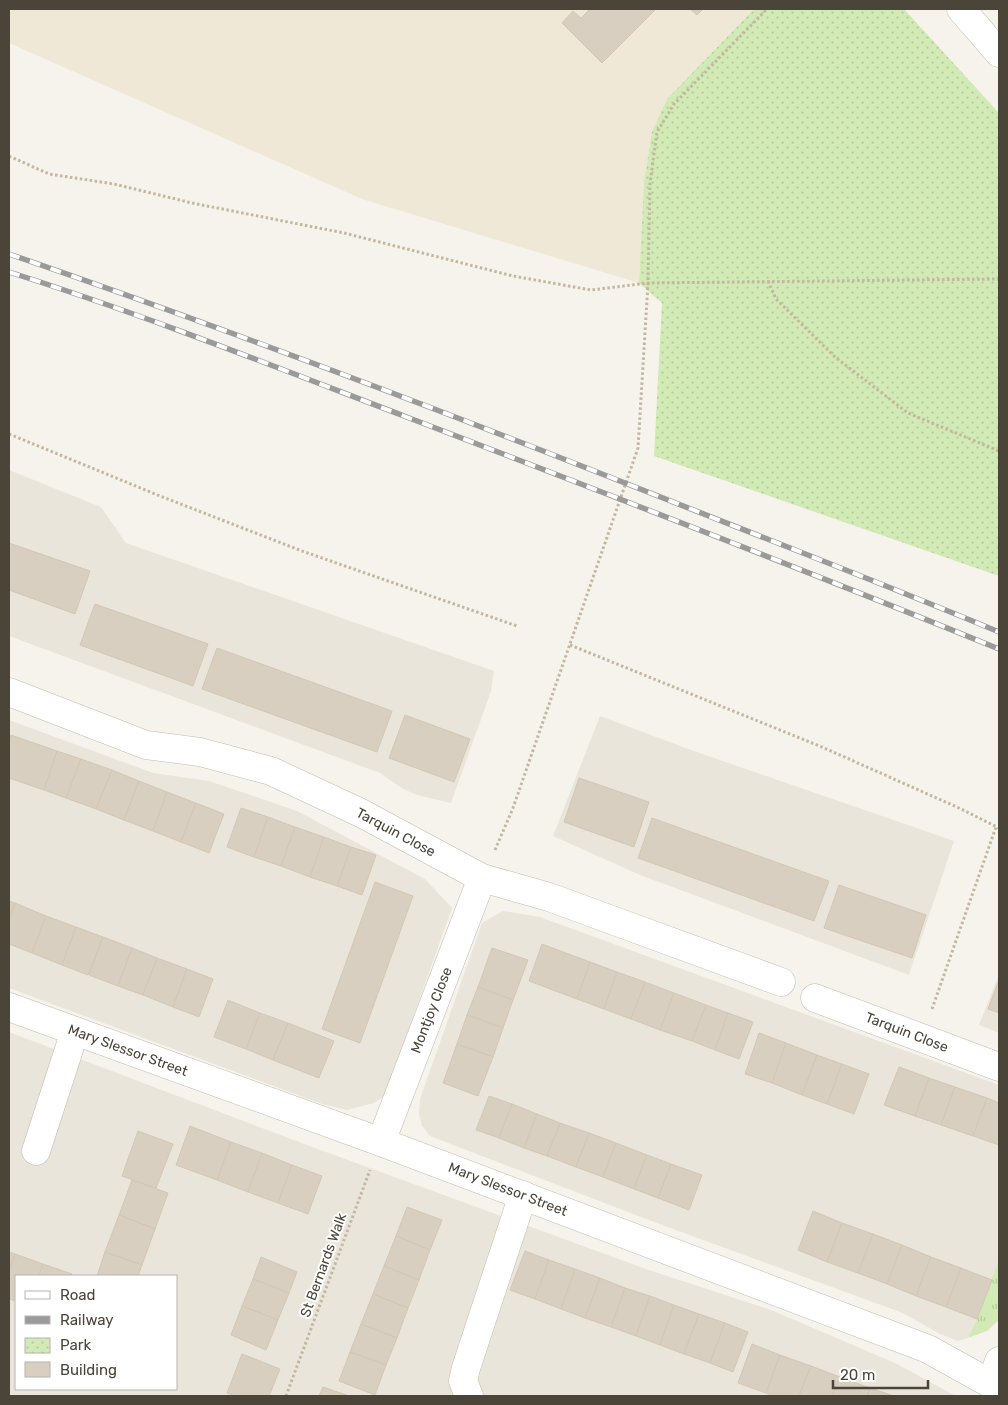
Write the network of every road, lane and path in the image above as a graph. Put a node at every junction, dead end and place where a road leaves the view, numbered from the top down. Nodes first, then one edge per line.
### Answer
1 (767, 9) edge
2 (961, 9) edge
3 (999, 53) edge
4 (9, 156) edge
5 (999, 279) edge
6 (768, 281) junction
7 (648, 283) junction
8 (9, 434) edge
9 (999, 451) edge
10 (517, 626) dead end
11 (570, 645) junction
12 (9, 692) edge
13 (998, 828) edge
14 (482, 878) junction
15 (781, 982) dead end
16 (815, 998) dead end
17 (9, 1007) edge
18 (76, 1032) junction
19 (922, 1038) junction
20 (999, 1067) edge
21 (381, 1142) junction
22 (36, 1151) dead end
23 (523, 1195) junction
24 (997, 1379) edge
25 (286, 1396) edge
26 (469, 1396) edge

1 - 7 path
2 - 3 street
4 - 7 path
5 - 6 path
6 - 7 path
6 - 9 path
7 - 11 path
8 - 10 path
11 - 13 path
11 - 14 path
12 - 14 street, Tarquin Close
13 - 19 path
14 - 15 street, Tarquin Close
14 - 21 street, Montjoy Close
16 - 19 street, Tarquin Close
17 - 18 street, Mary Slessor Street
18 - 21 street, Mary Slessor Street
18 - 22 street
19 - 20 street, Tarquin Close
21 - 23 street, Mary Slessor Street
21 - 25 path, St Bernards Walk
23 - 24 street, Mary Slessor Street
23 - 26 street

